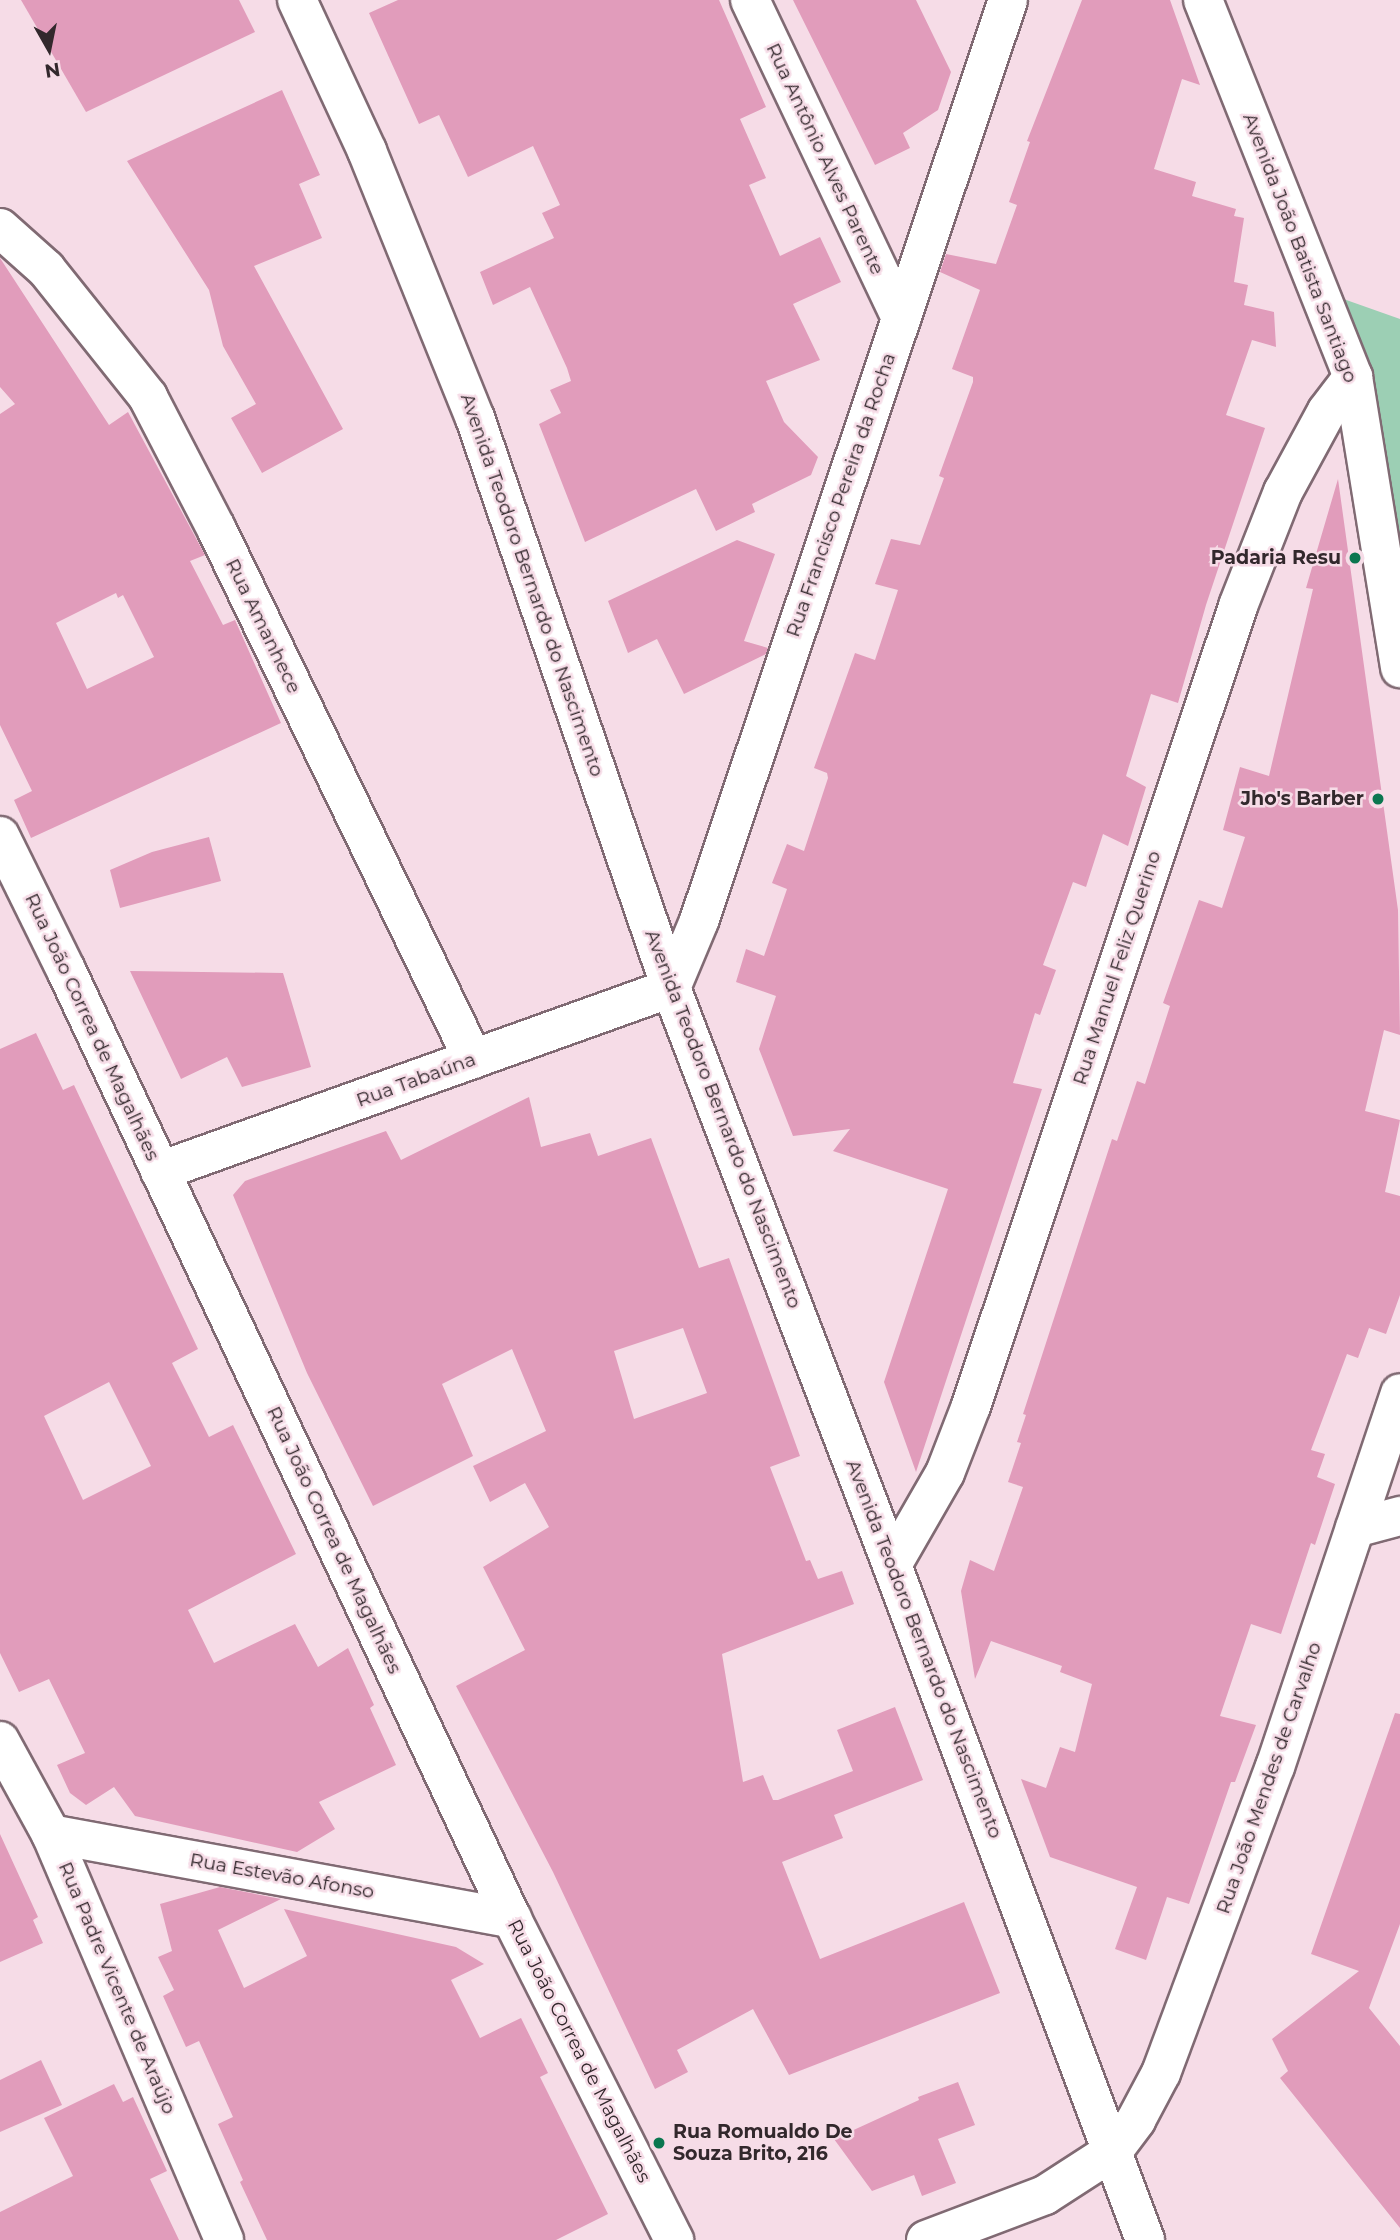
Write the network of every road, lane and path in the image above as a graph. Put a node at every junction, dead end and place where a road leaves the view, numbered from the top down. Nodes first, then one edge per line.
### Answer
1 (297, 0) edge
2 (750, 0) edge
3 (1008, 0) edge
4 (1203, 0) edge
5 (0, 228) edge
6 (901, 318) junction
7 (1353, 377) junction
8 (1400, 668) edge
9 (0, 836) edge
10 (671, 988) junction
11 (472, 1059) junction
12 (160, 1171) junction
13 (1400, 1393) edge
14 (1400, 1516) edge
15 (1356, 1528) junction
16 (892, 1565) junction
17 (0, 1741) edge
18 (51, 1834) junction
19 (512, 1919) junction
20 (1113, 2151) junction
21 (224, 2240) edge
22 (674, 2240) edge
23 (926, 2240) edge
24 (1145, 2240) edge

1 - 10 street, Avenida Teodoro Bernardo do Nascimento
2 - 6 street, Rua Antônio Alves Parente
3 - 6 street, Rua Francisco Pereira da Rocha
4 - 7 street, Avenida João Batista Santiago
5 - 11 street, Rua Amanhece
6 - 10 street, Rua Francisco Pereira da Rocha
7 - 8 street, Avenida João Batista Santiago
7 - 16 street, Rua Manuel Feliz Querino
9 - 12 street, Rua João Correa de Magalhães
10 - 11 street, Rua Tabaúna
10 - 16 street, Avenida Teodoro Bernardo do Nascimento
11 - 12 street, Rua Tabaúna
12 - 19 street, Rua João Correa de Magalhães
13 - 15 street, Rua João Mendes de Carvalho
14 - 15 street
15 - 20 street, Rua João Mendes de Carvalho
16 - 20 street, Avenida Teodoro Bernardo do Nascimento
17 - 18 street, Rua Padre Vicente de Araújo
18 - 19 street, Rua Estevão Afonso
18 - 21 street, Rua Padre Vicente de Araújo
19 - 22 street, Rua João Correa de Magalhães
20 - 23 street
20 - 24 street, Avenida Teodoro Bernardo do Nascimento

